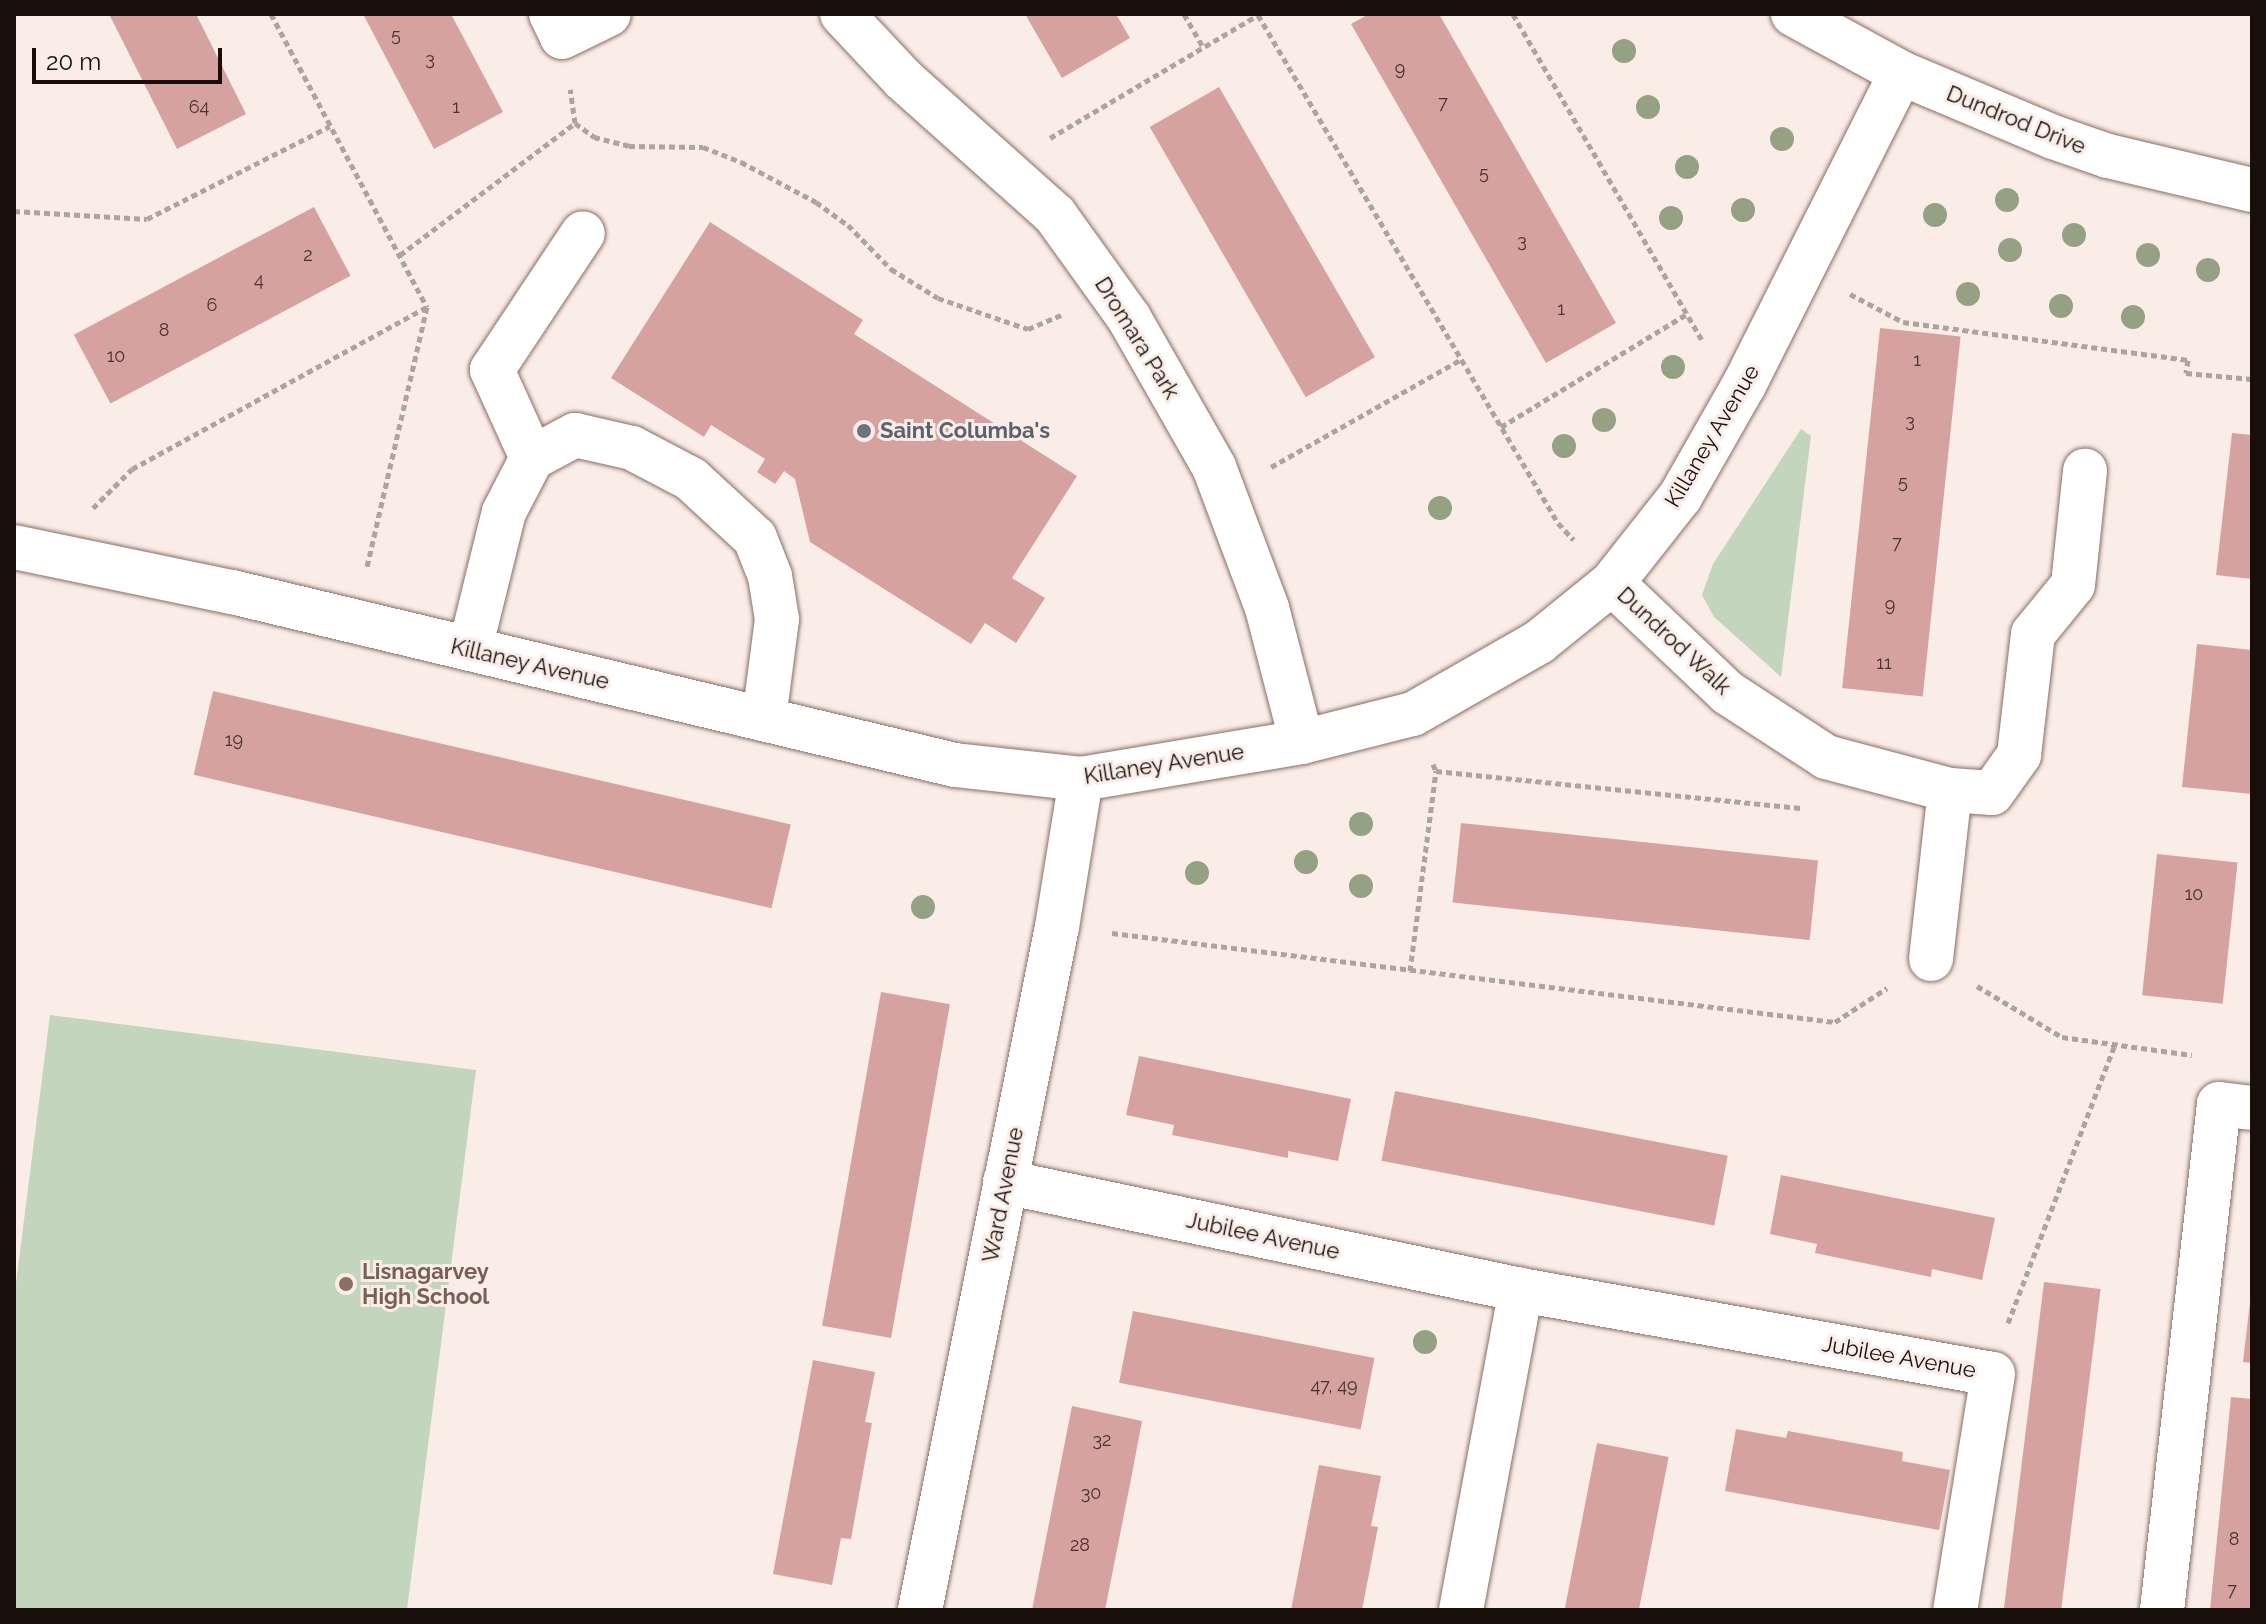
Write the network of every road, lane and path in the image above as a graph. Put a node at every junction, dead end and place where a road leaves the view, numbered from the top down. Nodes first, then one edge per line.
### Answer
1 (271, 14) edge
2 (609, 14) edge
3 (842, 14) edge
4 (1184, 14) edge
5 (1258, 14) edge
6 (1513, 14) edge
7 (1793, 14) edge
8 (556, 25) edge
9 (1202, 45) junction
10 (1901, 73) junction
11 (1082, 118) dead end
12 (575, 123) junction
13 (330, 126) junction
14 (2252, 190) edge
15 (14, 211) edge
16 (583, 233) dead end
17 (400, 255) junction
18 (1112, 294) junction
19 (427, 307) junction
20 (1687, 314) junction
21 (1903, 322) dead end
22 (1462, 359) junction
23 (2252, 379) edge
24 (1744, 385) junction
25 (1501, 427) junction
26 (1305, 448) dead end
27 (532, 458) junction
28 (2085, 471) dead end
29 (30, 550) edge
30 (1612, 583) junction
31 (354, 622) junction
32 (470, 649) junction
33 (1413, 714) junction
34 (764, 719) junction
35 (1302, 742) junction
36 (1436, 771) junction
37 (1081, 779) junction
38 (1950, 790) junction
39 (1804, 808) dead end
40 (1057, 927) junction
41 (1931, 959) junction
42 (1410, 971) junction
43 (2115, 1044) junction
44 (2206, 1057) dead end
45 (2252, 1108) edge
46 (1005, 1182) junction
47 (1521, 1290) junction
48 (1993, 1374) junction
49 (920, 1610) edge
50 (1461, 1610) edge
51 (1955, 1610) edge
52 (2162, 1610) edge

1 - 13 path
2 - 8 street
3 - 18 street, Dromara Park
4 - 9 path
5 - 9 path
5 - 22 path
6 - 20 path
7 - 10 street, Dundrod Drive
8 - 12 path
9 - 11 path
10 - 14 street, Dundrod Drive
10 - 24 street, Killaney Avenue
12 - 17 path
12 - 18 path
13 - 15 path
13 - 17 path
16 - 27 street
17 - 19 path
18 - 35 street, Dromara Park
19 - 29 path
19 - 31 path
20 - 24 path
20 - 25 path
21 - 23 path
22 - 25 path
22 - 26 path
24 - 30 street, Killaney Avenue
25 - 30 path
27 - 32 street
27 - 34 street
28 - 38 street, Dundrod Walk
29 - 31 street, Killaney Avenue
30 - 33 street, Killaney Avenue
30 - 38 street, Dundrod Walk
31 - 32 street, Killaney Avenue
32 - 34 street, Killaney Avenue
33 - 35 street, Killaney Avenue
33 - 36 path
34 - 37 street, Killaney Avenue
35 - 37 street, Killaney Avenue
36 - 39 path
36 - 42 path
37 - 40 street, Ward Avenue
38 - 41 street
40 - 42 path
40 - 46 street, Ward Avenue
41 - 42 path
41 - 43 path
43 - 44 path
43 - 48 path
45 - 52 street
46 - 47 street, Jubilee Avenue
46 - 49 street, Ward Avenue
47 - 48 street, Jubilee Avenue
47 - 50 street
48 - 51 street

